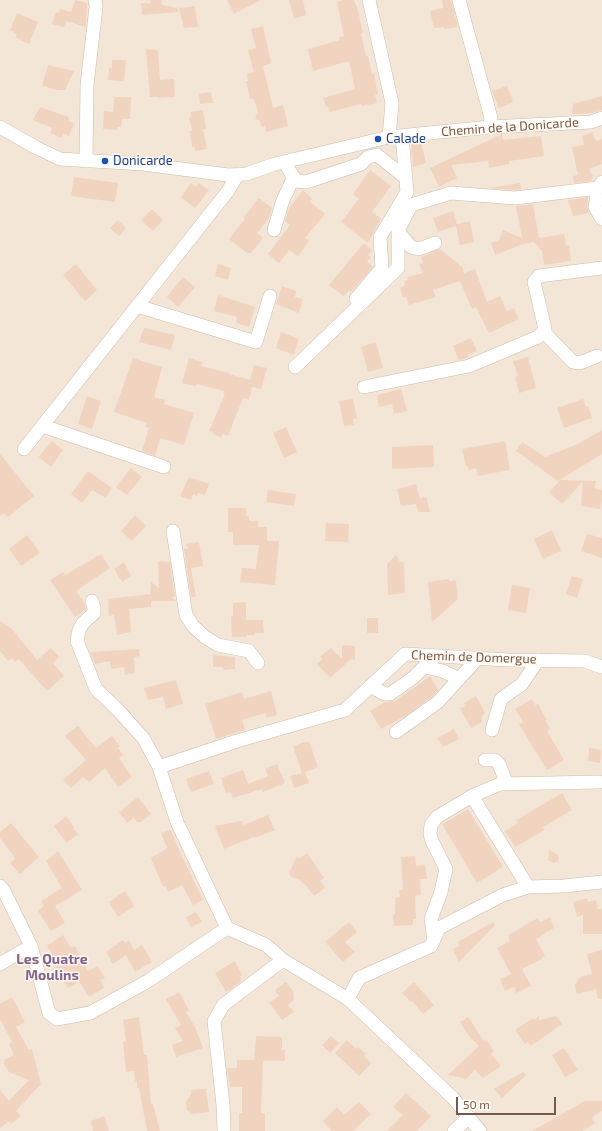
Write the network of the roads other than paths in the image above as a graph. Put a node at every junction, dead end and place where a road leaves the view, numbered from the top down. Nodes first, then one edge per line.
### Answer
1 (95, 0) edge
2 (369, 0) edge
3 (459, 0) edge
4 (602, 118) edge
5 (0, 126) edge
6 (490, 128) junction
7 (402, 136) junction
8 (389, 137) junction
9 (86, 161) junction
10 (284, 162) junction
11 (238, 174) junction
12 (294, 177) junction
13 (406, 178) junction
14 (600, 185) edge
15 (602, 219) edge
16 (274, 230) dead end
17 (398, 231) junction
18 (435, 244) dead end
19 (602, 268) edge
20 (270, 296) dead end
21 (356, 299) dead end
22 (137, 306) junction
23 (543, 331) junction
24 (597, 356) dead end
25 (295, 367) dead end
26 (364, 387) dead end
27 (43, 426) junction
28 (24, 449) dead end
29 (164, 467) dead end
30 (173, 531) dead end
31 (92, 601) dead end
32 (435, 656) junction
33 (478, 658) junction
34 (538, 660) junction
35 (258, 663) dead end
36 (424, 667) junction
37 (602, 667) edge
38 (459, 679) junction
39 (370, 686) junction
40 (492, 730) dead end
41 (396, 732) dead end
42 (485, 760) dead end
43 (159, 767) junction
44 (599, 782) dead end
45 (506, 784) junction
46 (472, 796) junction
47 (602, 882) edge
48 (0, 886) edge
49 (528, 887) junction
50 (227, 928) junction
51 (434, 940) junction
52 (31, 946) junction
53 (283, 960) junction
54 (0, 964) edge
55 (348, 999) junction
56 (469, 1117) junction
57 (224, 1131) edge
58 (454, 1131) edge
59 (480, 1131) edge

1 - 9 street
2 - 8 street
3 - 6 street
4 - 6 street, Chemin de la Donicarde
5 - 9 street, Chemin de la Donicarde
6 - 7 street, Chemin de la Donicarde
7 - 8 street, Chemin de la Donicarde
7 - 13 street
8 - 10 street, Chemin de la Donicarde
9 - 11 street, Chemin de la Donicarde
10 - 11 street, Chemin de la Donicarde
10 - 12 street
11 - 22 street
12 - 13 street
12 - 16 street
13 - 21 street
14 - 15 street
14 - 17 street
17 - 18 street
17 - 25 street
19 - 23 street
20 - 22 street
22 - 27 street
23 - 24 street
23 - 26 street
27 - 28 street
27 - 29 street
30 - 35 street
31 - 43 street
32 - 33 street, Chemin de Domergue
32 - 36 street
32 - 39 street, Chemin de Domergue
33 - 34 street, Chemin de Domergue
33 - 38 street
34 - 37 street, Chemin de Domergue
34 - 40 street
36 - 38 street
36 - 39 street
38 - 41 street
39 - 43 street, Chemin de Domergue
42 - 45 street
43 - 50 street
44 - 45 street
45 - 46 street
46 - 49 street
46 - 51 street
47 - 49 street
48 - 52 street
49 - 51 street
50 - 52 street
50 - 53 street
51 - 55 street
52 - 54 street
53 - 55 street
53 - 57 street
55 - 56 street
56 - 58 street
56 - 59 street

